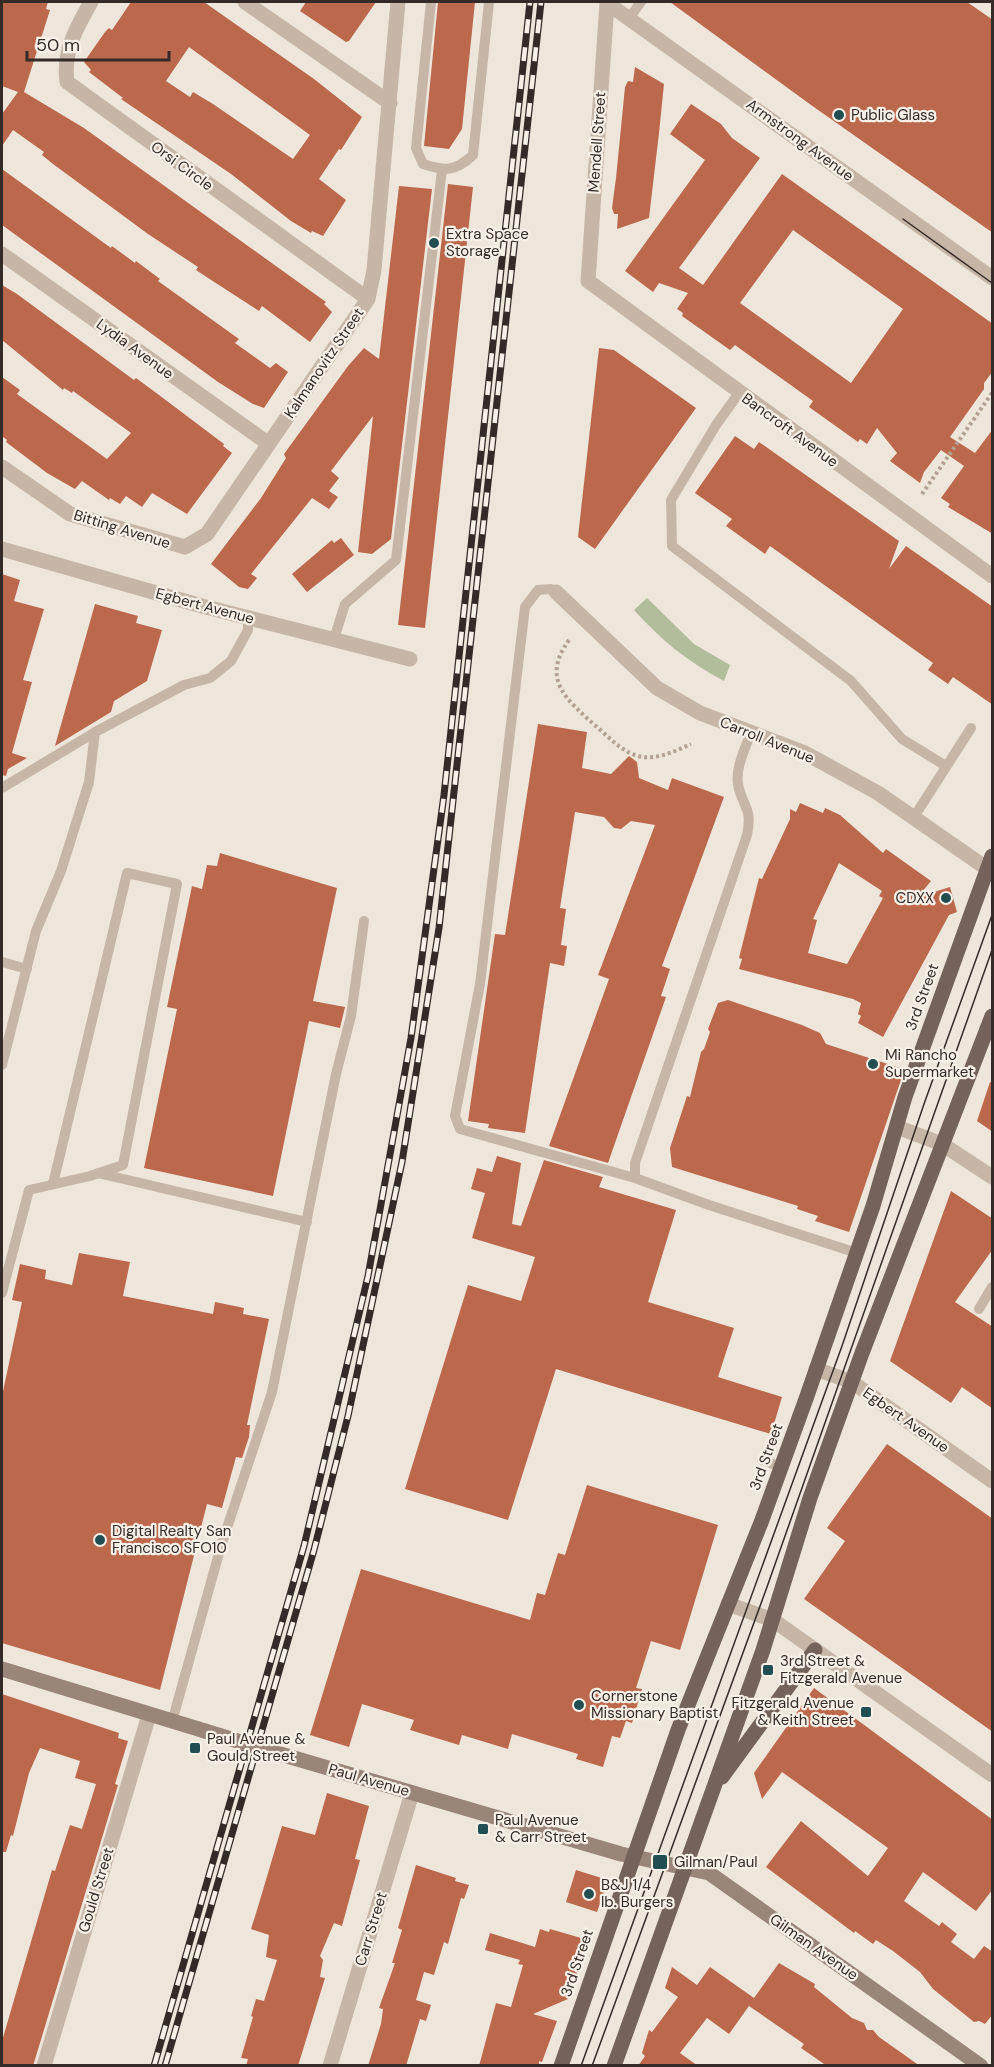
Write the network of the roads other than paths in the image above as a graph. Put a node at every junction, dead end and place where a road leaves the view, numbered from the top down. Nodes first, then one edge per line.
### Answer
1 (91, 2) edge
2 (244, 2) edge
3 (398, 2) edge
4 (431, 2) edge
5 (489, 2) edge
6 (607, 2) edge
7 (641, 2) edge
8 (630, 18) junction
9 (390, 103) junction
10 (442, 170) junction
11 (2, 254) edge
12 (993, 278) edge
13 (588, 281) joint
14 (368, 300) junction
15 (739, 393) junction
16 (269, 444) junction
17 (2, 467) edge
18 (185, 547) joint
19 (2, 549) edge
20 (993, 576) edge
21 (556, 592) joint
22 (248, 618) junction
23 (334, 639) junction
24 (410, 659) dead end
25 (971, 728) dead end
26 (95, 732) junction
27 (751, 732) junction
28 (946, 766) junction
29 (2, 788) edge
30 (914, 817) junction
31 (991, 866) edge
32 (364, 921) dead end
33 (2, 962) edge
34 (27, 969) junction
35 (993, 1016) edge
36 (2, 1065) edge
37 (897, 1127) junction
38 (942, 1144) junction
39 (98, 1173) junction
40 (993, 1177) edge
41 (634, 1178) junction
42 (53, 1184) junction
43 (307, 1222) junction
44 (857, 1253) junction
45 (993, 1287) edge
46 (2, 1293) edge
47 (979, 1309) dead end
48 (816, 1369) junction
49 (852, 1382) junction
50 (762, 1460) dead end
51 (781, 1467) junction
52 (993, 1480) edge
53 (728, 1604) junction
54 (773, 1620) junction
55 (815, 1650) junction
56 (2, 1670) edge
57 (149, 1715) junction
58 (172, 1722) junction
59 (993, 1775) edge
60 (712, 1792) junction
61 (412, 1793) junction
62 (634, 1858) junction
63 (686, 1868) junction
64 (44, 2066) edge
65 (330, 2066) edge
66 (561, 2066) edge
67 (614, 2066) edge
68 (981, 2066) edge

1 - 14 street, Orsi Circle
2 - 9 street
3 - 9 street, Kalmanovitz Street
4 - 10 lane
5 - 10 lane
6 - 8 street, Armstrong Avenue
6 - 13 street, Mendell Street
7 - 8 lane
8 - 12 street, Armstrong Avenue
9 - 14 street, Kalmanovitz Street
10 - 23 lane
11 - 16 street, Lydia Avenue
13 - 15 street, Bancroft Avenue
14 - 16 street, Kalmanovitz Street
15 - 20 street, Bancroft Avenue
15 - 28 lane
16 - 18 street, Kalmanovitz Street
17 - 18 street, Bitting Avenue
19 - 22 street, Egbert Avenue
21 - 27 street, Carroll Avenue
21 - 41 lane
22 - 23 street, Egbert Avenue
22 - 26 lane
23 - 24 street, Egbert Avenue
25 - 28 lane
26 - 29 lane
26 - 34 lane
27 - 30 street, Carroll Avenue
27 - 41 lane
28 - 30 lane
30 - 31 street, Carroll Avenue
31 - 37 main road, 3rd Street
32 - 43 lane
33 - 34 lane
34 - 36 lane
35 - 38 main road
37 - 38 street
37 - 44 main road, 3rd Street
38 - 40 street
38 - 49 main road
39 - 42 lane
39 - 42 lane
39 - 43 lane
41 - 44 lane
42 - 46 lane
43 - 58 lane
44 - 48 main road, 3rd Street
45 - 47 lane
48 - 49 street, Egbert Avenue
48 - 51 main road, 3rd Street
49 - 52 street, Egbert Avenue
49 - 54 main road
50 - 51 lane
51 - 53 main road, 3rd Street
53 - 54 street
53 - 62 main road, 3rd Street
54 - 55 street
54 - 60 main road
55 - 59 street
55 - 60 main road
56 - 57 main road, Paul Avenue
57 - 58 main road, Paul Avenue
57 - 64 street, Gould Street
58 - 61 main road, Paul Avenue, bridge
60 - 63 main road
61 - 62 main road, Paul Avenue
61 - 65 street, Carr Street
62 - 63 main road, Gilman Avenue
62 - 66 main road, 3rd Street
63 - 67 main road
63 - 68 main road, Gilman Avenue

